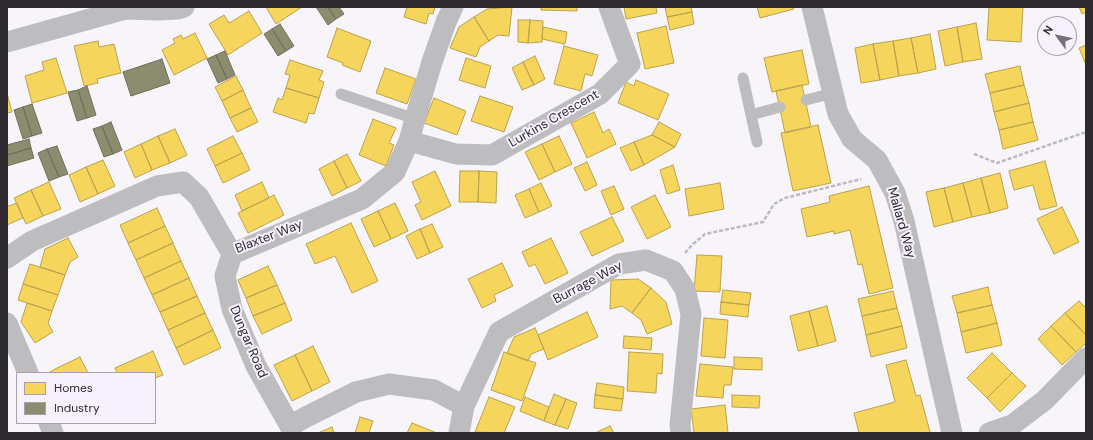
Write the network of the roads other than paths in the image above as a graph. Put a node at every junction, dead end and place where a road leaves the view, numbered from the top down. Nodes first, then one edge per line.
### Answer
1 (184, 7) edge
2 (453, 7) edge
3 (609, 7) edge
4 (812, 7) edge
5 (7, 42) edge
6 (743, 78) dead end
7 (833, 93) junction
8 (340, 94) dead end
9 (806, 100) dead end
10 (780, 107) dead end
11 (751, 115) junction
12 (415, 119) junction
13 (409, 141) junction
14 (756, 142) dead end
15 (232, 254) junction
16 (7, 258) edge
17 (7, 323) edge
18 (1086, 358) edge
19 (28, 372) edge
20 (464, 406) junction
21 (289, 430) edge
22 (459, 433) edge
23 (681, 433) edge
24 (952, 433) edge
25 (989, 433) edge

1 - 5 street
2 - 12 street, Blaxter Way
3 - 13 street, Lurkins Crescent
4 - 7 street, Mallard Way
6 - 11 lane
7 - 9 lane
7 - 24 street, Mallard Way
8 - 12 lane
10 - 11 lane
11 - 14 lane
12 - 13 street, Blaxter Way
13 - 15 street, Blaxter Way
15 - 16 street, Blaxter Way
15 - 21 street, Dungar Road
17 - 19 street
18 - 25 street
20 - 21 street
20 - 22 street, Burrage Way
20 - 23 street, Burrage Way

